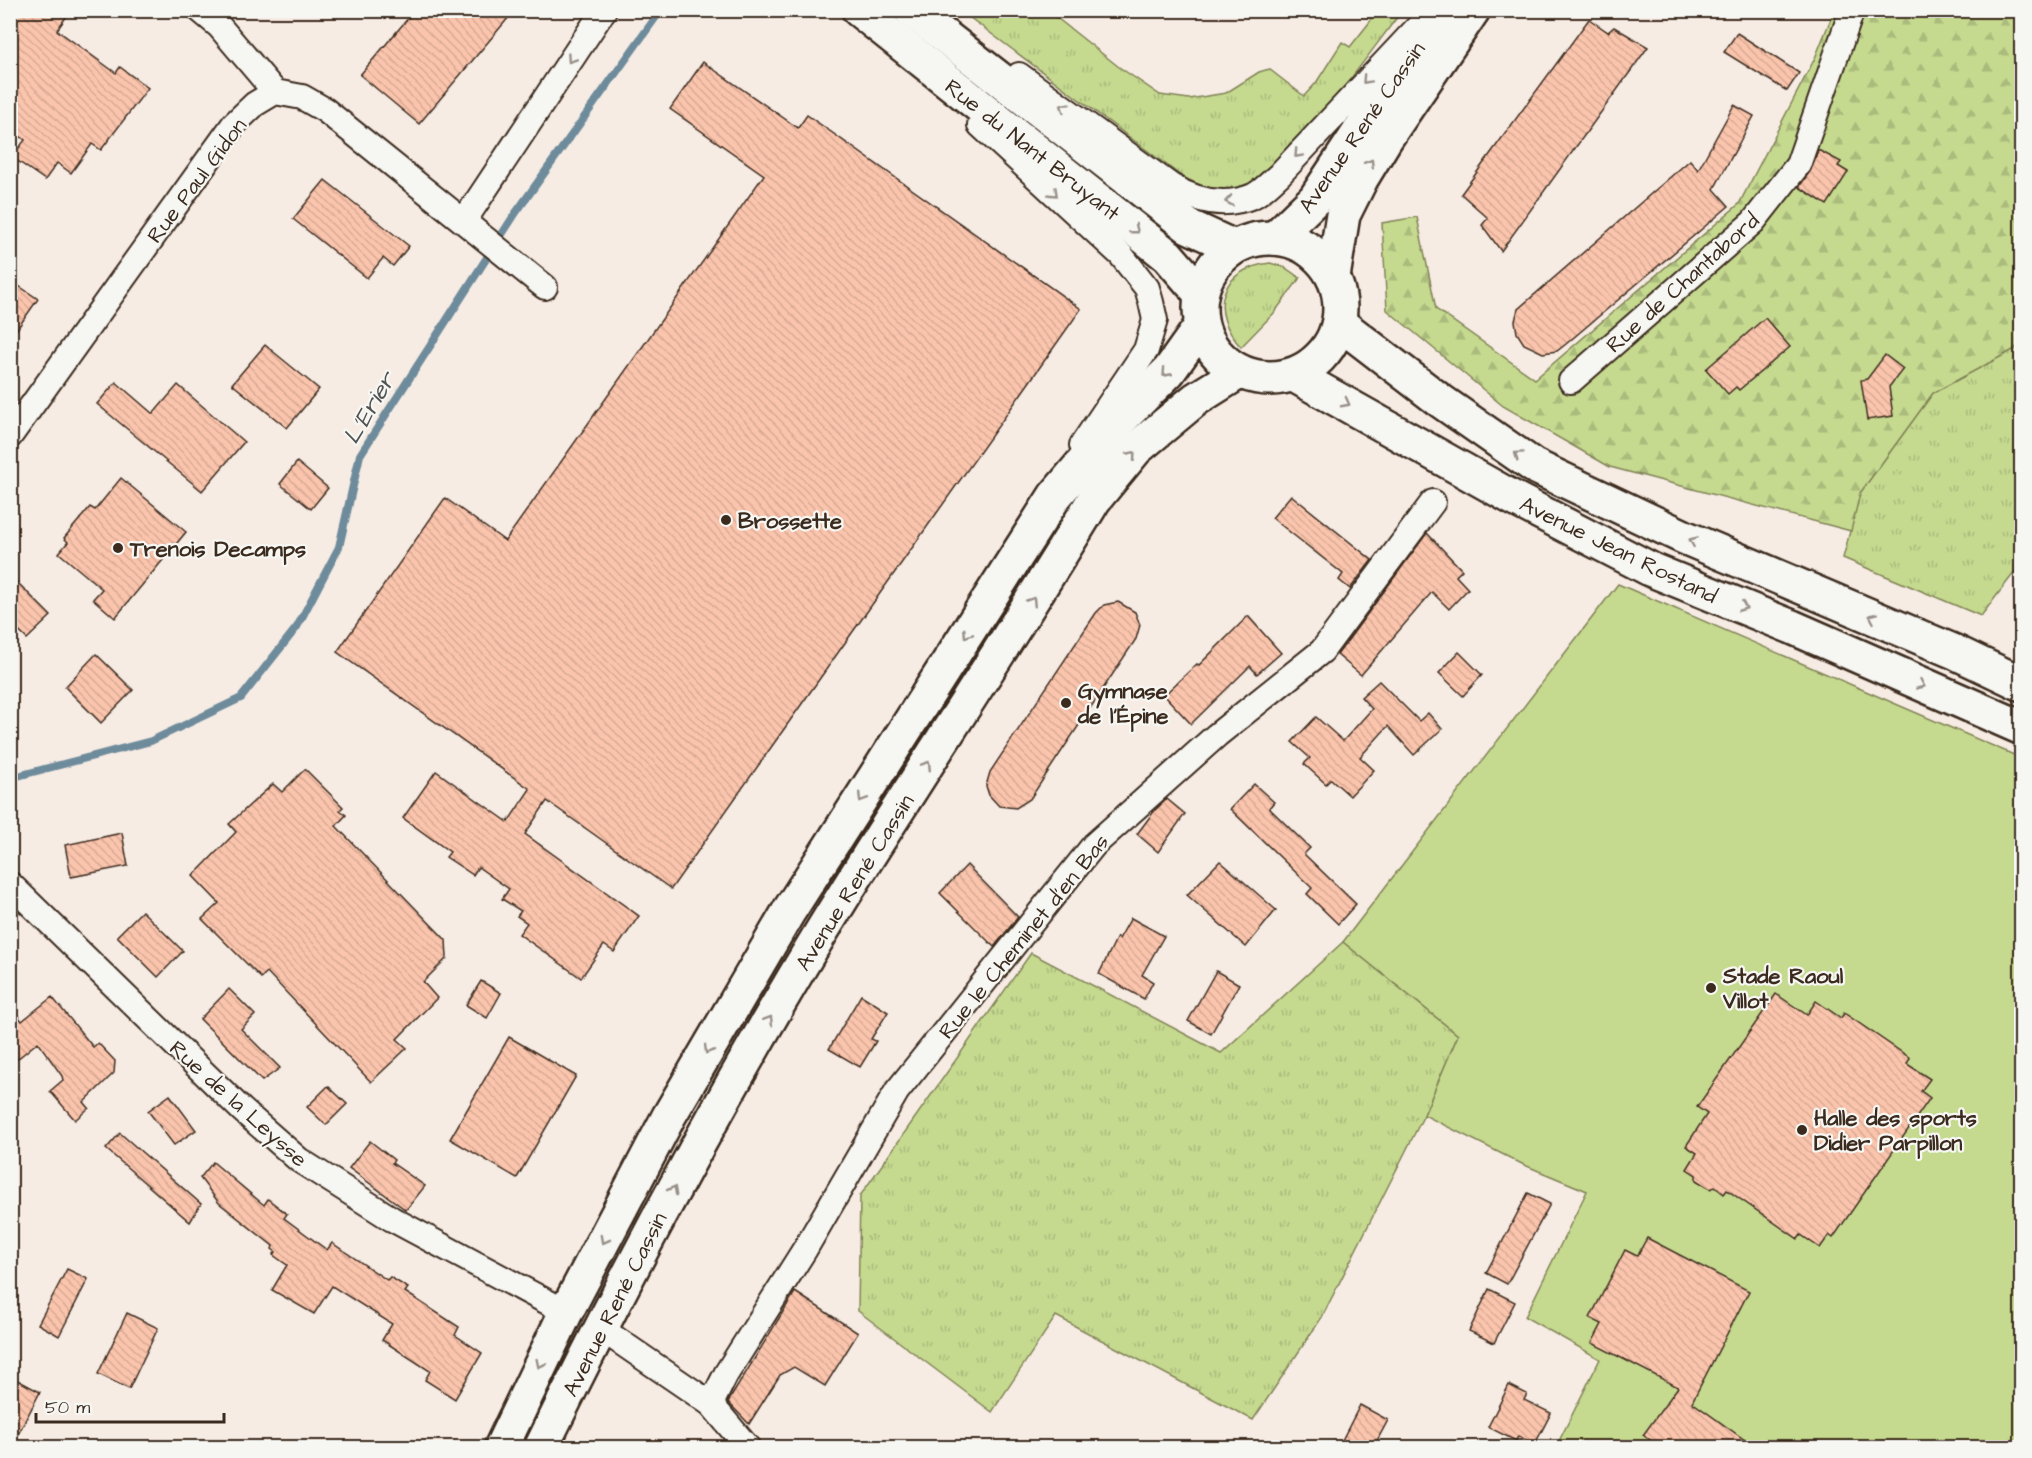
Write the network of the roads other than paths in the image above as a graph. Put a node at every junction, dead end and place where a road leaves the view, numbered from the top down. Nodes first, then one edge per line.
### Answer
1 (200, 10) edge
2 (604, 10) edge
3 (858, 10) edge
4 (912, 10) edge
5 (926, 10) edge
6 (1440, 10) edge
7 (1473, 10) edge
8 (1852, 10) edge
9 (275, 92) junction
10 (1279, 175) joint
11 (464, 221) junction
12 (1275, 238) junction
13 (1234, 247) junction
14 (1333, 277) junction
15 (545, 287) dead end
16 (1200, 293) junction
17 (1151, 303) joint
18 (1339, 323) junction
19 (1201, 326) junction
20 (1239, 372) junction
21 (1294, 375) junction
22 (1571, 381) dead end
23 (10, 436) edge
24 (1055, 496) junction
25 (1433, 502) dead end
26 (2022, 684) edge
27 (2022, 728) edge
28 (10, 884) edge
29 (566, 1312) junction
30 (600, 1328) junction
31 (711, 1404) junction
32 (501, 1448) edge
33 (542, 1448) edge
34 (748, 1448) edge

1 - 9 street
2 -> 11 street
3 -> 16 main road, Rue du Nant Bruyant
3 -> 17 street, Rue du Nant Bruyant
4 - 13 main road, Rue du Nant Bruyant
10 -> 5 street, Rue du Nant Bruyant
6 -> 10 street, Avenue René Cassin
6 - 12 main road, Avenue René Cassin
14 -> 7 main road, Avenue René Cassin
8 - 22 street, Rue de Chantabord
9 - 11 street
9 - 23 street, Rue Paul Gidon
11 - 15 street
12 - 13 main road
12 - 14 main road
13 - 16 main road
14 - 18 main road
16 - 19 main road
17 - 24 street, Avenue René Cassin
18 - 21 main road
26 -> 18 main road, Avenue Jean Rostand
19 - 20 main road
19 -> 24 main road, Avenue René Cassin
20 - 21 main road
30 -> 20 main road, Avenue René Cassin
21 -> 27 main road, Avenue Jean Rostand
24 -> 29 main road, Avenue René Cassin
25 - 31 street, Rue le Cheminet d'en Bas
28 - 29 street, Rue de la Leysse
29 -> 32 main road, Avenue René Cassin
30 - 31 street
30 - 33 main road, Avenue René Cassin
31 - 34 street

